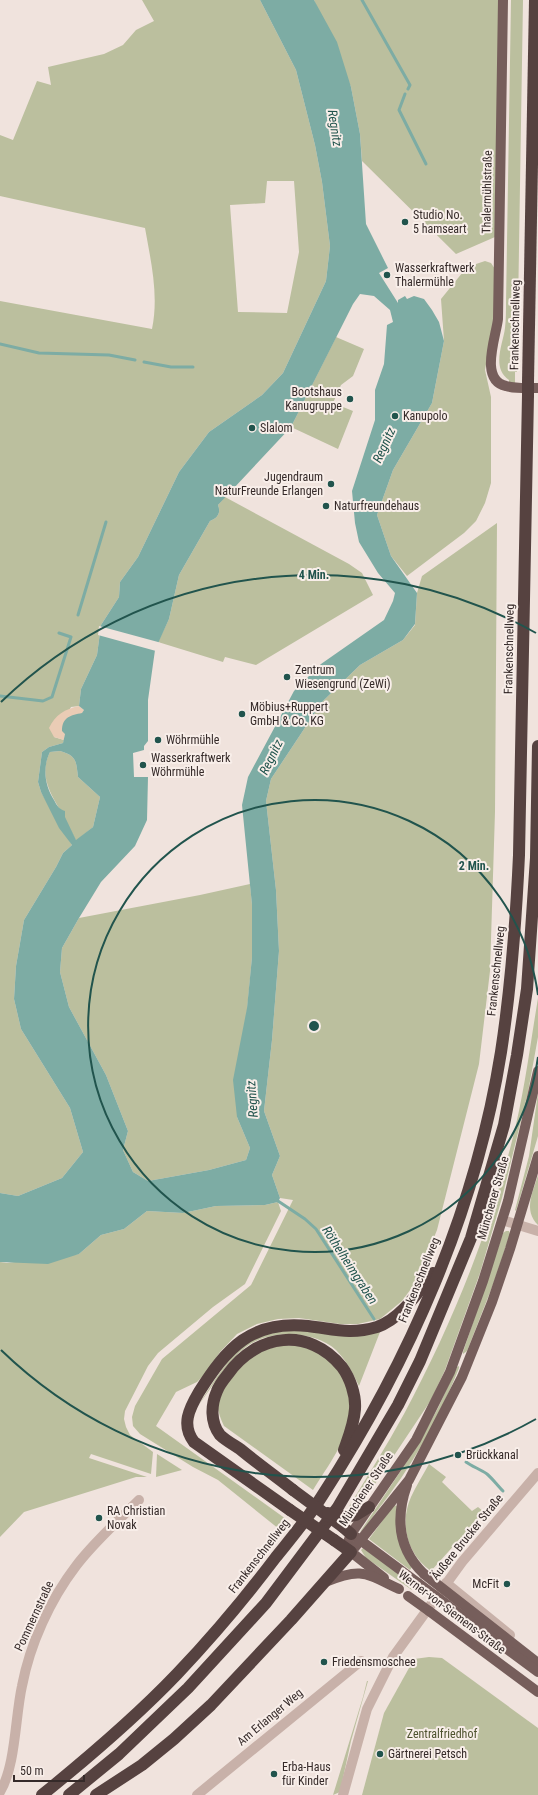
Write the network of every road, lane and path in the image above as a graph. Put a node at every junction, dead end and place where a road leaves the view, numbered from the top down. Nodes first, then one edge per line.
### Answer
1 (503, 0) edge
2 (535, 0) edge
3 (530, 394) edge
4 (538, 746) edge
5 (538, 1071) edge
6 (538, 1156) edge
7 (502, 1220) junction
8 (518, 1225) junction
9 (538, 1231) edge
10 (444, 1260) junction
11 (538, 1473) edge
12 (409, 1480) junction
13 (139, 1500) dead end
14 (320, 1504) junction
15 (368, 1507) junction
16 (350, 1529) junction
17 (351, 1552) junction
18 (325, 1582) junction
19 (446, 1583) junction
20 (399, 1589) junction
21 (538, 1657) edge
22 (361, 1661) dead end
23 (538, 1663) edge
24 (538, 1672) edge
25 (538, 1692) edge
26 (0, 1792) edge
27 (42, 1795) edge
28 (69, 1795) edge
29 (96, 1795) edge
30 (197, 1795) edge
31 (344, 1795) edge

1 - 3 main road, Thalermühlstraße
2 - 3 highway, Frankenschnellweg
3 - 10 highway, Frankenschnellweg
4 - 28 highway
5 - 7 main road, Münchener Straße
6 - 8 main road, Münchener Straße
7 - 8 street
7 - 15 main road, Münchener Straße
8 - 9 street
8 - 12 main road, Münchener Straße
10 - 14 highway, Frankenschnellweg
10 - 17 highway, bridge
11 - 19 street, Äußere Brucker Straße
12 - 16 main road, Münchener Straße
12 - 23 main road, bridge
13 - 26 street, Pommernstraße
14 - 14 highway, bridge
14 - 16 highway, bridge
14 - 27 highway, Frankenschnellweg
15 - 16 main road, Münchener Straße
15 - 16 highway
16 - 17 main road, Münchener Straße
16 - 24 main road, Werner-von-Siemens-Straße, bridge
17 - 18 highway
17 - 20 main road, Werner-von-Siemens-Straße
18 - 20 main road
18 - 29 highway
19 - 21 street
19 - 31 street, Äußere Brucker Straße
20 - 25 main road, Werner-von-Siemens-Straße, bridge
22 - 30 street, Am Erlanger Weg

